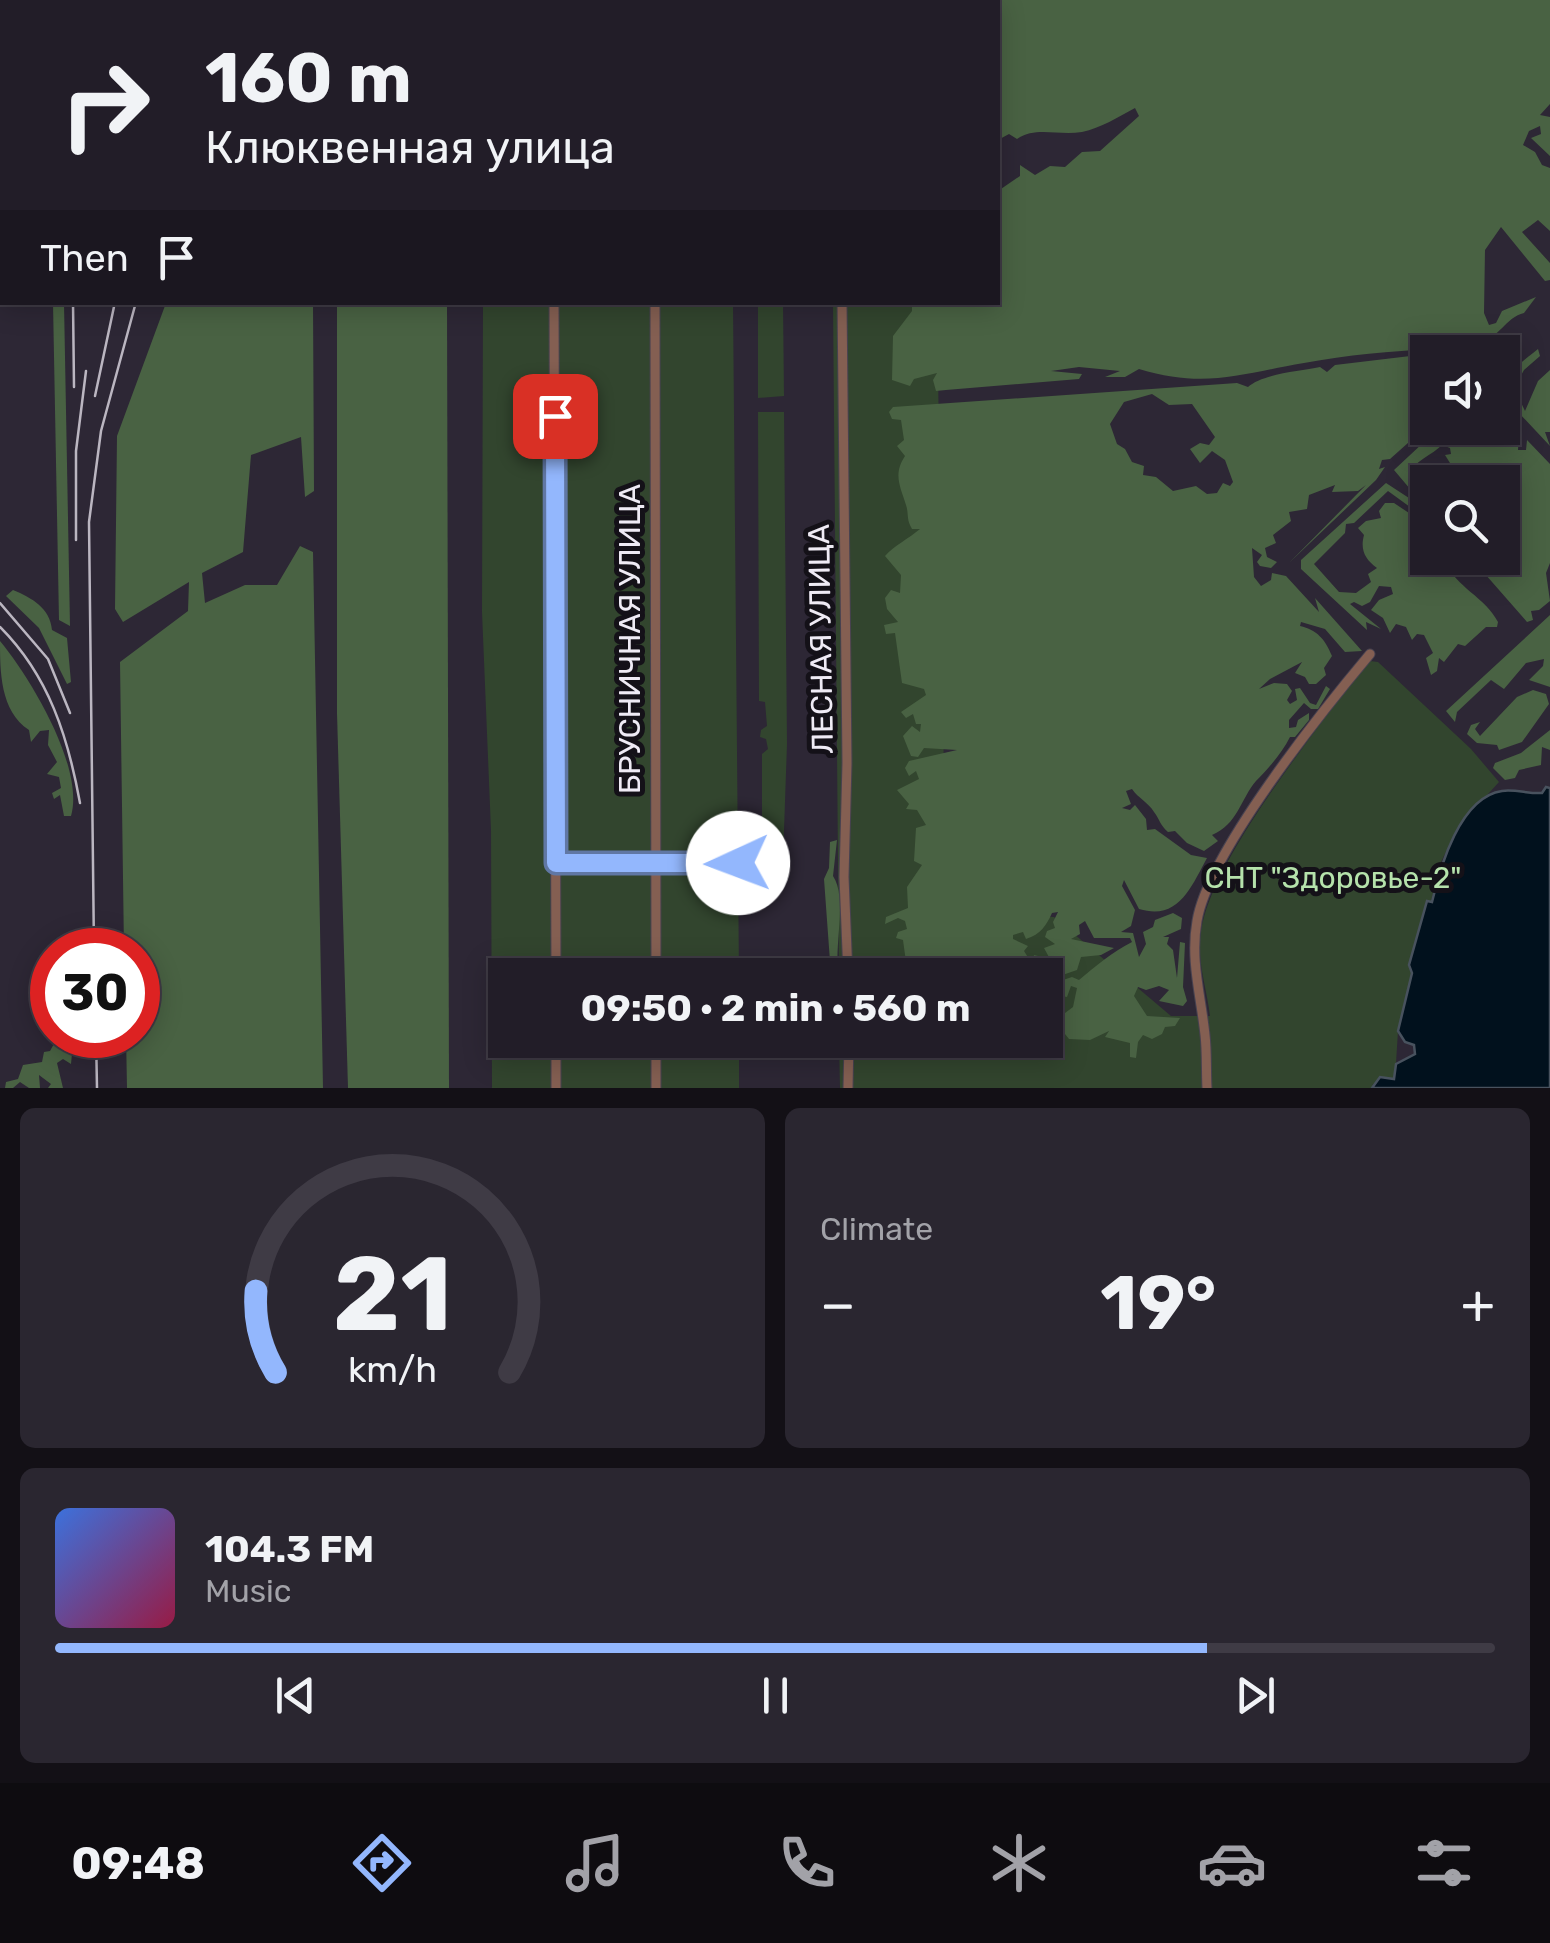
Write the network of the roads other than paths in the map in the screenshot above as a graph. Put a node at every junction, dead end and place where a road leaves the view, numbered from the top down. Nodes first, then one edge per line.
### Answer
1 (554, 305) edge
2 (655, 305) edge
3 (842, 305) edge
4 (1370, 654) dead end
5 (556, 863) junction
6 (655, 863) junction
7 (738, 863) dead end
8 (556, 958) edge
9 (656, 958) edge
10 (847, 958) edge
11 (556, 1058) edge
12 (656, 1058) edge
13 (849, 1058) edge
14 (556, 1088) edge
15 (656, 1088) edge
16 (848, 1088) edge
17 (1206, 1088) edge

1 - 5 street
2 - 6 street, БРУСНИЧНАЯ УЛИЦА
3 - 10 street, ЛЕСНАЯ УЛИЦА
4 - 17 street
5 - 6 street
5 - 8 street
6 - 7 street
6 - 9 street, БРУСНИЧНАЯ УЛИЦА
11 - 14 street
12 - 15 street
13 - 16 street

